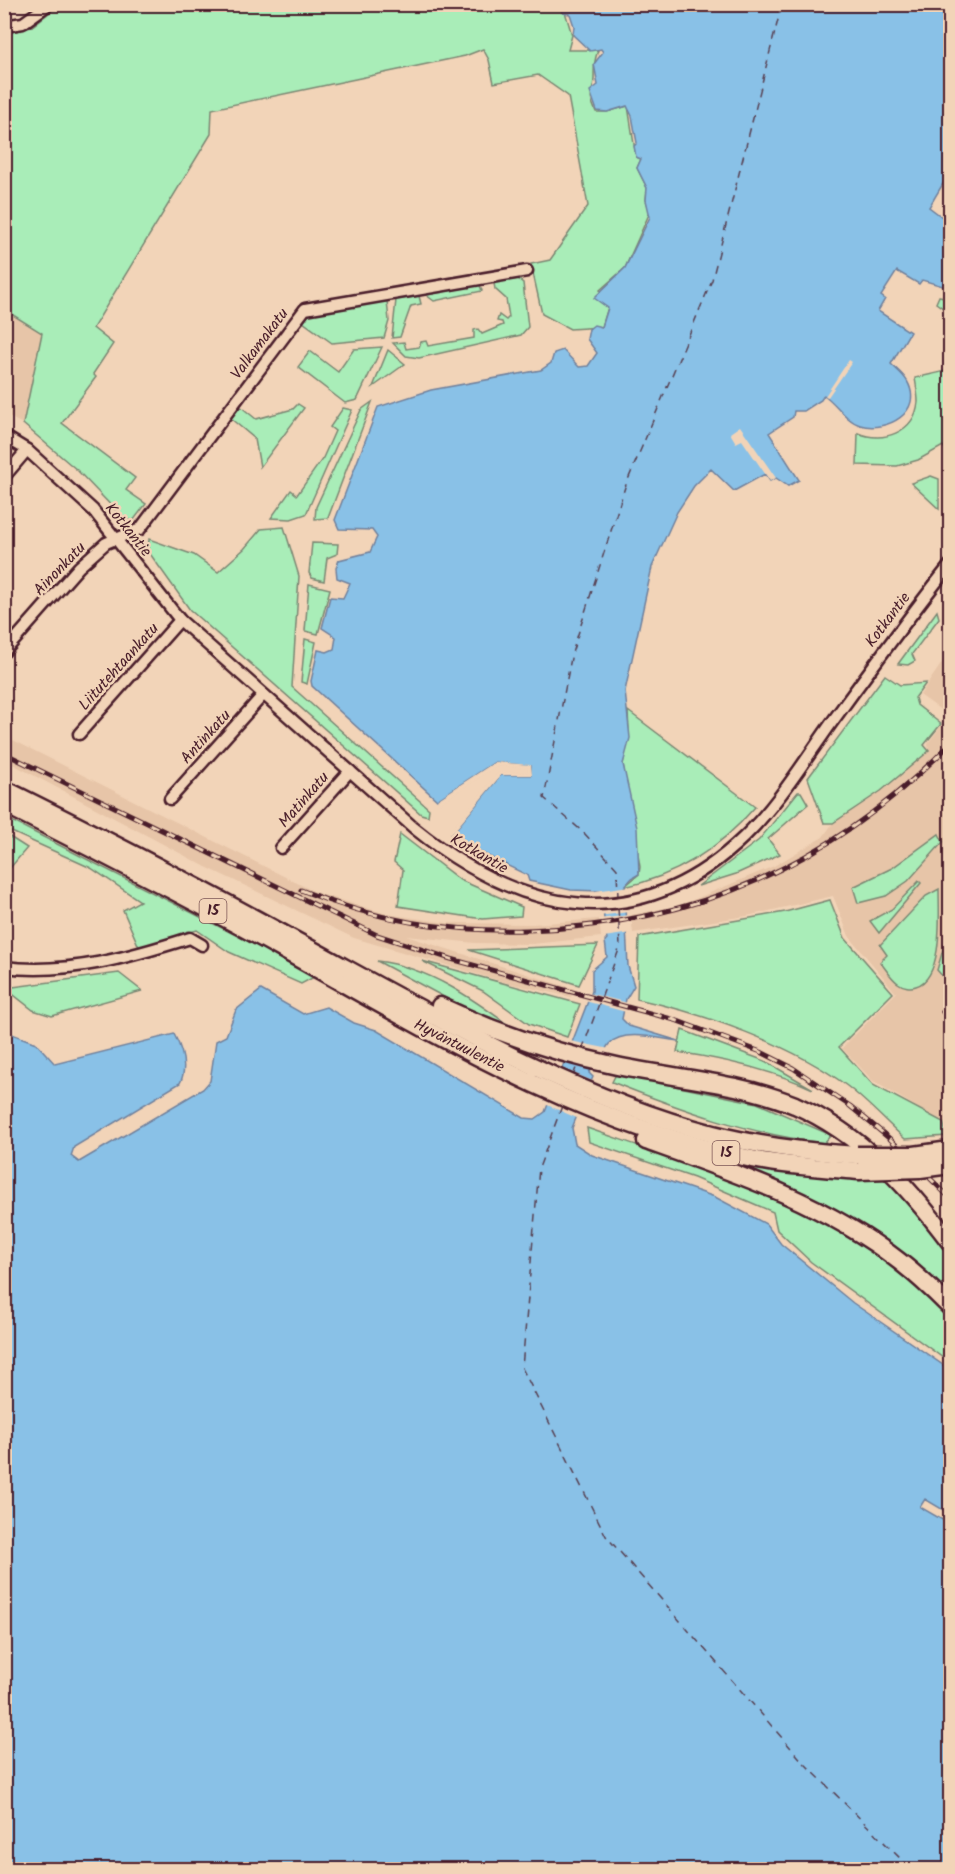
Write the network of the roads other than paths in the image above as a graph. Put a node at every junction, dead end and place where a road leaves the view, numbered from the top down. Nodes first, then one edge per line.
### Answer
1 (49, 4) edge
2 (4, 26) edge
3 (527, 271) dead end
4 (4, 436) edge
5 (27, 450) junction
6 (4, 477) edge
7 (117, 538) junction
8 (951, 565) edge
9 (180, 620) junction
10 (4, 652) edge
11 (263, 695) junction
12 (79, 734) dead end
13 (350, 771) junction
14 (4, 789) edge
15 (170, 799) dead end
16 (4, 804) edge
17 (281, 848) dead end
18 (202, 945) dead end
19 (4, 966) edge
20 (377, 984) junction
21 (539, 1077) junction
22 (601, 1103) junction
23 (951, 1150) edge
24 (858, 1163) junction
25 (951, 1166) edge
26 (951, 1242) edge
27 (951, 1307) edge

1 - 2 street
3 - 7 street, Valkamakatu
4 - 5 street, Kotkantie
5 - 6 street
5 - 7 street, Kotkantie
7 - 9 street, Kotkantie
7 - 10 street, Ainonkatu
8 - 13 street, Kotkantie
9 - 11 street, Kotkantie
9 - 12 street, Liitutehtaankatu
11 - 13 street, Kotkantie
11 - 15 street, Antinkatu
13 - 17 street, Matinkatu
14 - 20 highway, Hyväntuulentie / 15
16 - 21 highway, Hyväntuulentie / 15
18 - 19 street
20 - 21 highway, Hyväntuulentie / 15
20 - 26 highway
21 - 22 highway, Hyväntuulentie / 15
22 - 24 highway, Hyväntuulentie / 15
22 - 27 highway
23 - 24 highway, Hyväntuulentie / 15, bridge
24 - 25 highway, Hyväntuulentie / 15, bridge

